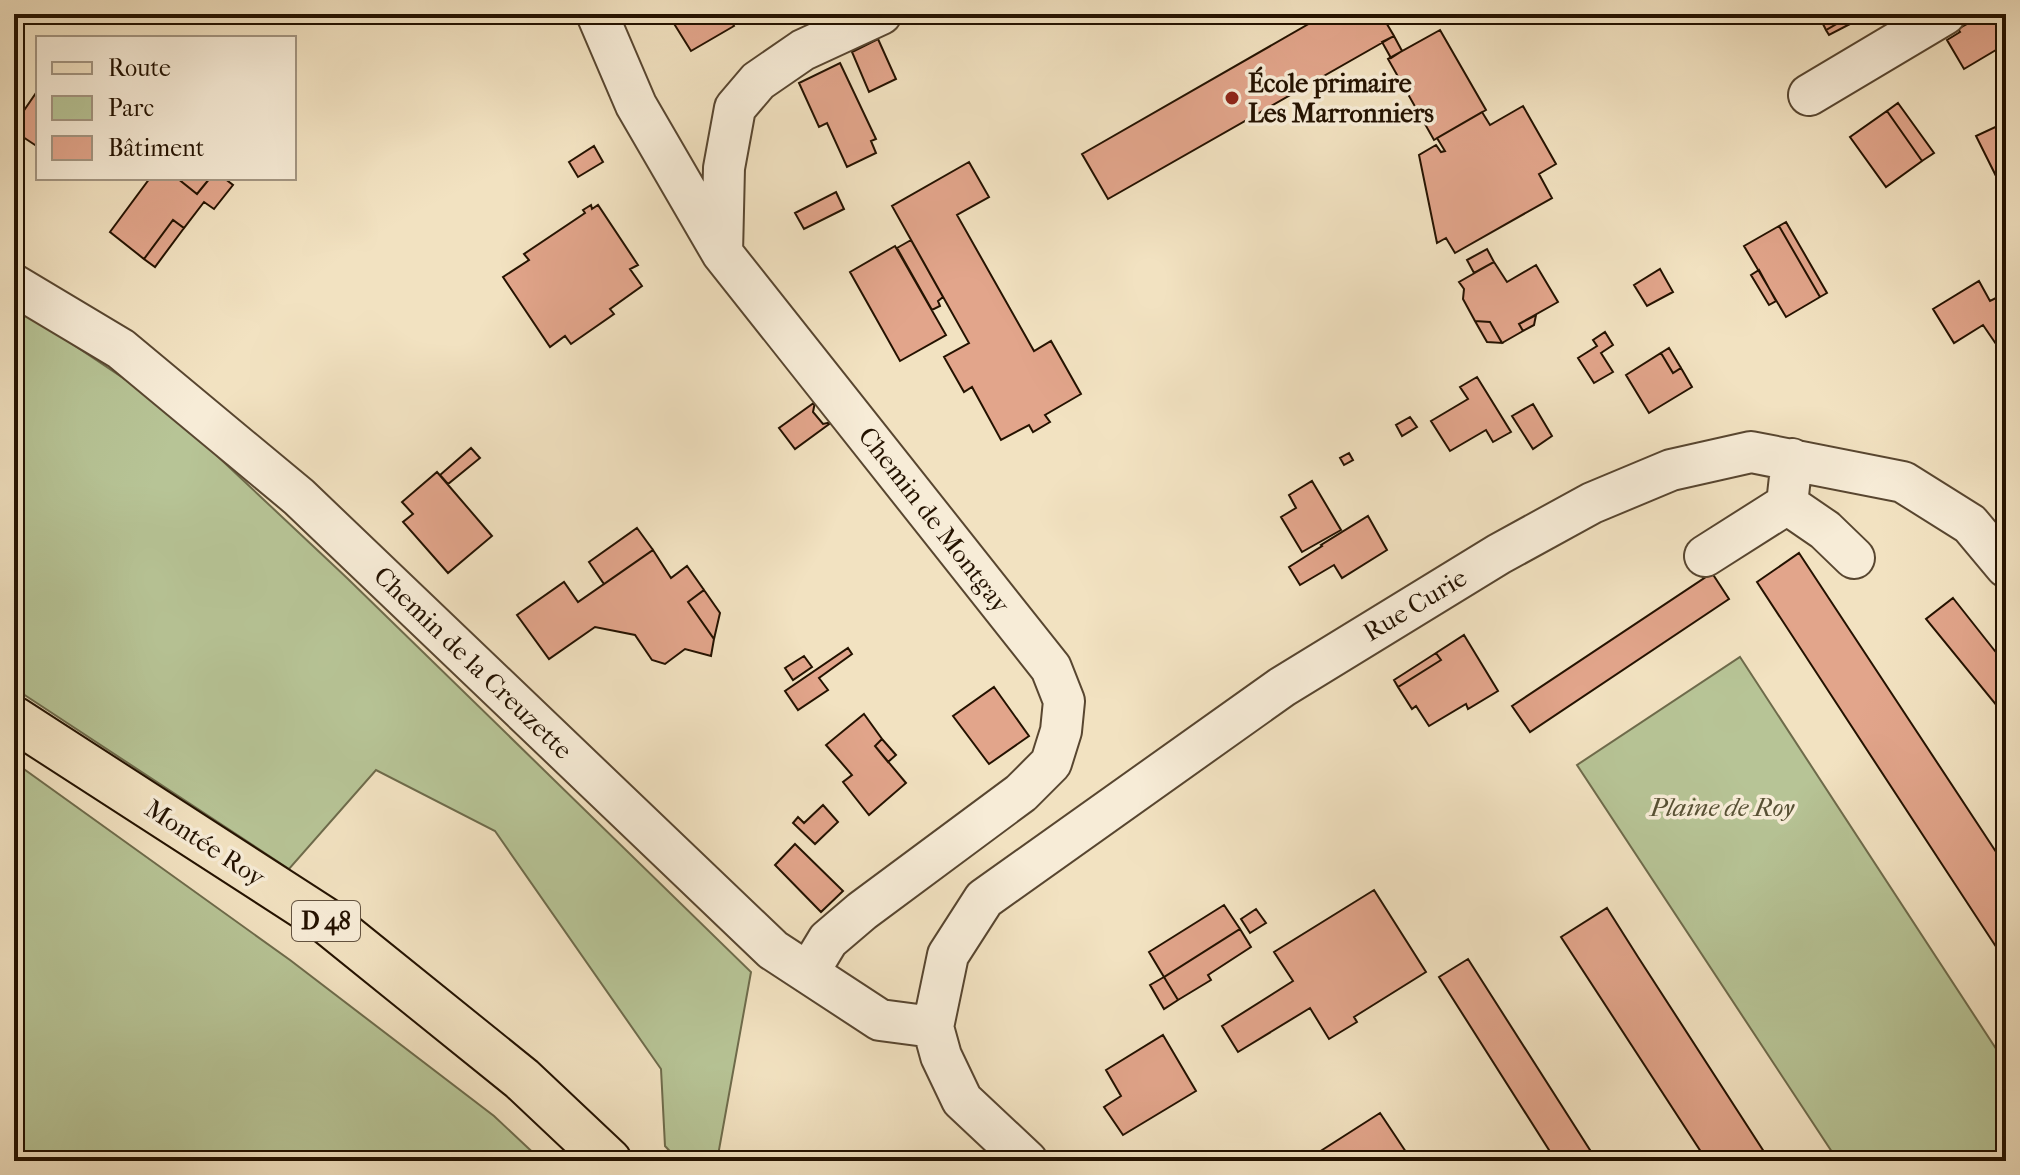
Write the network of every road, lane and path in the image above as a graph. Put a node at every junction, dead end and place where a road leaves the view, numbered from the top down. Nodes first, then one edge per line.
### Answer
1 (597, 14) edge
2 (881, 14) edge
3 (1945, 14) edge
4 (1809, 95) dead end
5 (722, 253) junction
6 (14, 285) edge
7 (1792, 459) junction
8 (1787, 504) junction
9 (1705, 556) dead end
10 (1854, 558) dead end
11 (2006, 567) edge
12 (14, 719) edge
13 (808, 973) junction
14 (933, 1027) junction
15 (609, 1161) edge
16 (1027, 1161) edge

1 - 5 street, Chemin de Montgay
2 - 5 street
3 - 4 street
5 - 13 street, Chemin de Montgay
6 - 13 street, Chemin de la Creuzette
7 - 8 street
7 - 11 street, Rue Curie
7 - 14 street, Rue Curie
8 - 9 street
8 - 10 street
12 - 15 main road, Montée Roy / D 48
13 - 14 street, Chemin de la Creuzette
14 - 16 street

